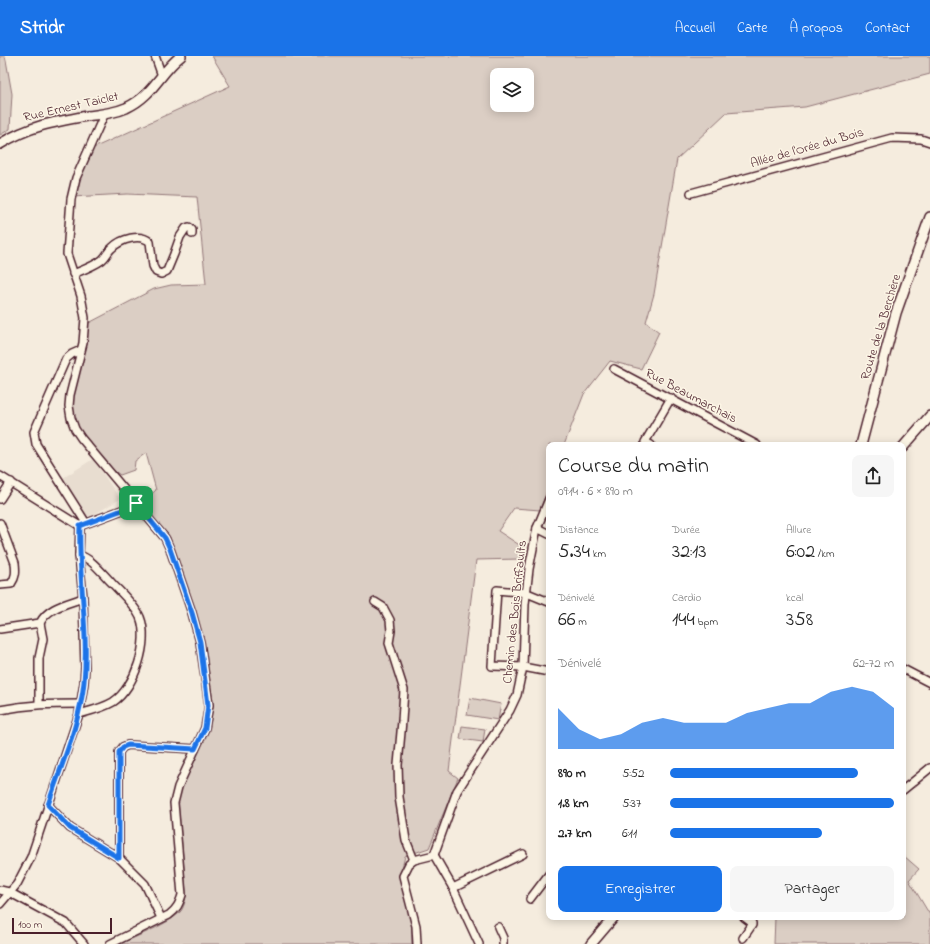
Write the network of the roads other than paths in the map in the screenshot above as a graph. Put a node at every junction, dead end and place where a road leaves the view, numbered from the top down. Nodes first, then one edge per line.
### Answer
1 (155, 56) edge
2 (181, 56) edge
3 (163, 75) junction
4 (104, 115) junction
5 (930, 142) edge
6 (0, 144) edge
7 (691, 193) dead end
8 (930, 217) edge
9 (192, 234) dead end
10 (73, 274) junction
11 (81, 350) junction
12 (614, 369) dead end
13 (671, 398) junction
14 (930, 416) edge
15 (645, 442) edge
16 (746, 442) edge
17 (862, 442) edge
18 (906, 444) edge
19 (0, 476) edge
20 (11, 482) junction
21 (0, 499) edge
22 (136, 503) junction
23 (546, 506) edge
24 (0, 523) edge
25 (83, 525) junction
26 (537, 528) junction
27 (546, 532) edge
28 (79, 555) junction
29 (0, 585) edge
30 (527, 593) junction
31 (83, 598) junction
32 (546, 601) edge
33 (375, 602) dead end
34 (40, 623) junction
35 (0, 629) edge
36 (523, 667) junction
37 (546, 671) edge
38 (906, 671) edge
39 (930, 683) edge
40 (38, 704) junction
41 (80, 704) junction
42 (0, 710) edge
43 (79, 714) junction
44 (195, 749) junction
45 (930, 768) edge
46 (906, 788) edge
47 (48, 805) junction
48 (523, 854) dead end
49 (434, 855) junction
50 (119, 858) junction
51 (414, 860) junction
52 (546, 878) edge
53 (453, 888) junction
54 (0, 890) edge
55 (9, 892) junction
56 (530, 899) dead end
57 (0, 904) edge
58 (162, 918) junction
59 (611, 920) edge
60 (748, 920) edge
61 (498, 927) dead end
62 (743, 938) dead end
63 (84, 944) edge
64 (110, 944) edge
65 (417, 944) edge
66 (479, 944) edge
67 (503, 944) edge
68 (591, 944) edge

1 - 3 street
2 - 3 street, Rue Ernest Taiclet
3 - 4 street, Rue Ernest Taiclet
4 - 6 street, Rue Ernest Taiclet
4 - 10 street
5 - 7 street, Allée de l'Orée du Bois
8 - 17 street, Route de la Berchère
9 - 10 street
10 - 11 street
11 - 22 street
11 - 25 street
12 - 13 street, Rue Beaumarchais
13 - 15 street
13 - 16 street, Rue Beaumarchais
14 - 18 street
19 - 20 street
20 - 21 street
20 - 25 street
22 - 25 street
22 - 44 street
23 - 26 street, Chemin des Bois Briffaults
24 - 29 street
25 - 28 street
26 - 27 street
26 - 30 street, Chemin des Bois Briffaults
28 - 31 street
28 - 43 street
30 - 32 street
30 - 36 street, Chemin des Bois Briffaults
30 - 36 street
31 - 34 street
31 - 41 street
33 - 51 street
34 - 35 street
34 - 40 street
36 - 37 street
36 - 49 street, Chemin des Bois Briffaults
38 - 39 street
40 - 41 street
40 - 42 street
41 - 43 street
43 - 47 street
44 - 50 street
44 - 58 street
45 - 46 street
47 - 50 street
47 - 55 street
48 - 53 street
49 - 51 street
49 - 53 street
50 - 58 street
51 - 65 street
52 - 56 street
53 - 66 street
54 - 55 street
55 - 57 street
55 - 63 street
58 - 64 street
59 - 68 street
60 - 62 street
61 - 67 street

